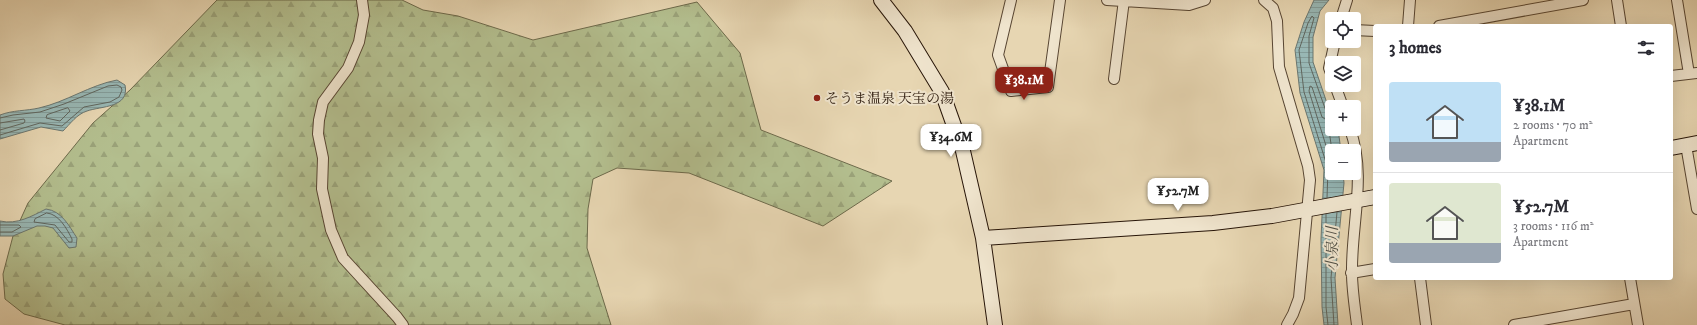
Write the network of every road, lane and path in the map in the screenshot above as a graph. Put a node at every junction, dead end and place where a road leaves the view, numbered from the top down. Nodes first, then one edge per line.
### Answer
1 (362, 0) edge
2 (881, 0) edge
3 (1011, 0) edge
4 (1060, 0) edge
5 (1107, 0) edge
6 (1205, 0) edge
7 (1264, 0) edge
8 (1347, 0) edge
9 (1410, 0) edge
10 (1583, 0) edge
11 (1617, 0) edge
12 (1677, 0) edge
13 (1124, 1) edge
14 (1343, 12) edge
15 (1408, 24) edge
16 (1450, 24) edge
17 (1621, 24) edge
18 (1361, 30) edge
19 (1373, 31) edge
20 (1693, 73) edge
21 (1673, 76) edge
22 (1114, 79) dead end
23 (1353, 136) edge
24 (1692, 144) edge
25 (1673, 148) edge
26 (1373, 197) edge
27 (1357, 201) junction
28 (1308, 209) junction
29 (1697, 209) edge
30 (983, 238) junction
31 (1373, 269) edge
32 (1352, 273) junction
33 (1420, 280) edge
34 (1630, 280) edge
35 (1634, 304) junction
36 (403, 325) edge
37 (995, 325) edge
38 (1287, 325) edge
39 (1357, 325) edge
40 (1426, 325) edge
41 (1514, 325) edge
42 (1638, 325) edge

1 - 36 street
2 - 30 street
3 - 4 street
5 - 13 street
6 - 13 street
7 - 28 street
8 - 14 street
9 - 15 street
10 - 16 street
11 - 17 street
12 - 20 street
13 - 22 street
18 - 19 street
20 - 21 street
23 - 27 street
24 - 25 street
24 - 29 street
26 - 27 street
27 - 28 street
27 - 32 street
28 - 30 street
28 - 38 street
30 - 37 street
31 - 32 street
32 - 39 street
33 - 40 street
34 - 35 street
35 - 41 street
35 - 42 street

